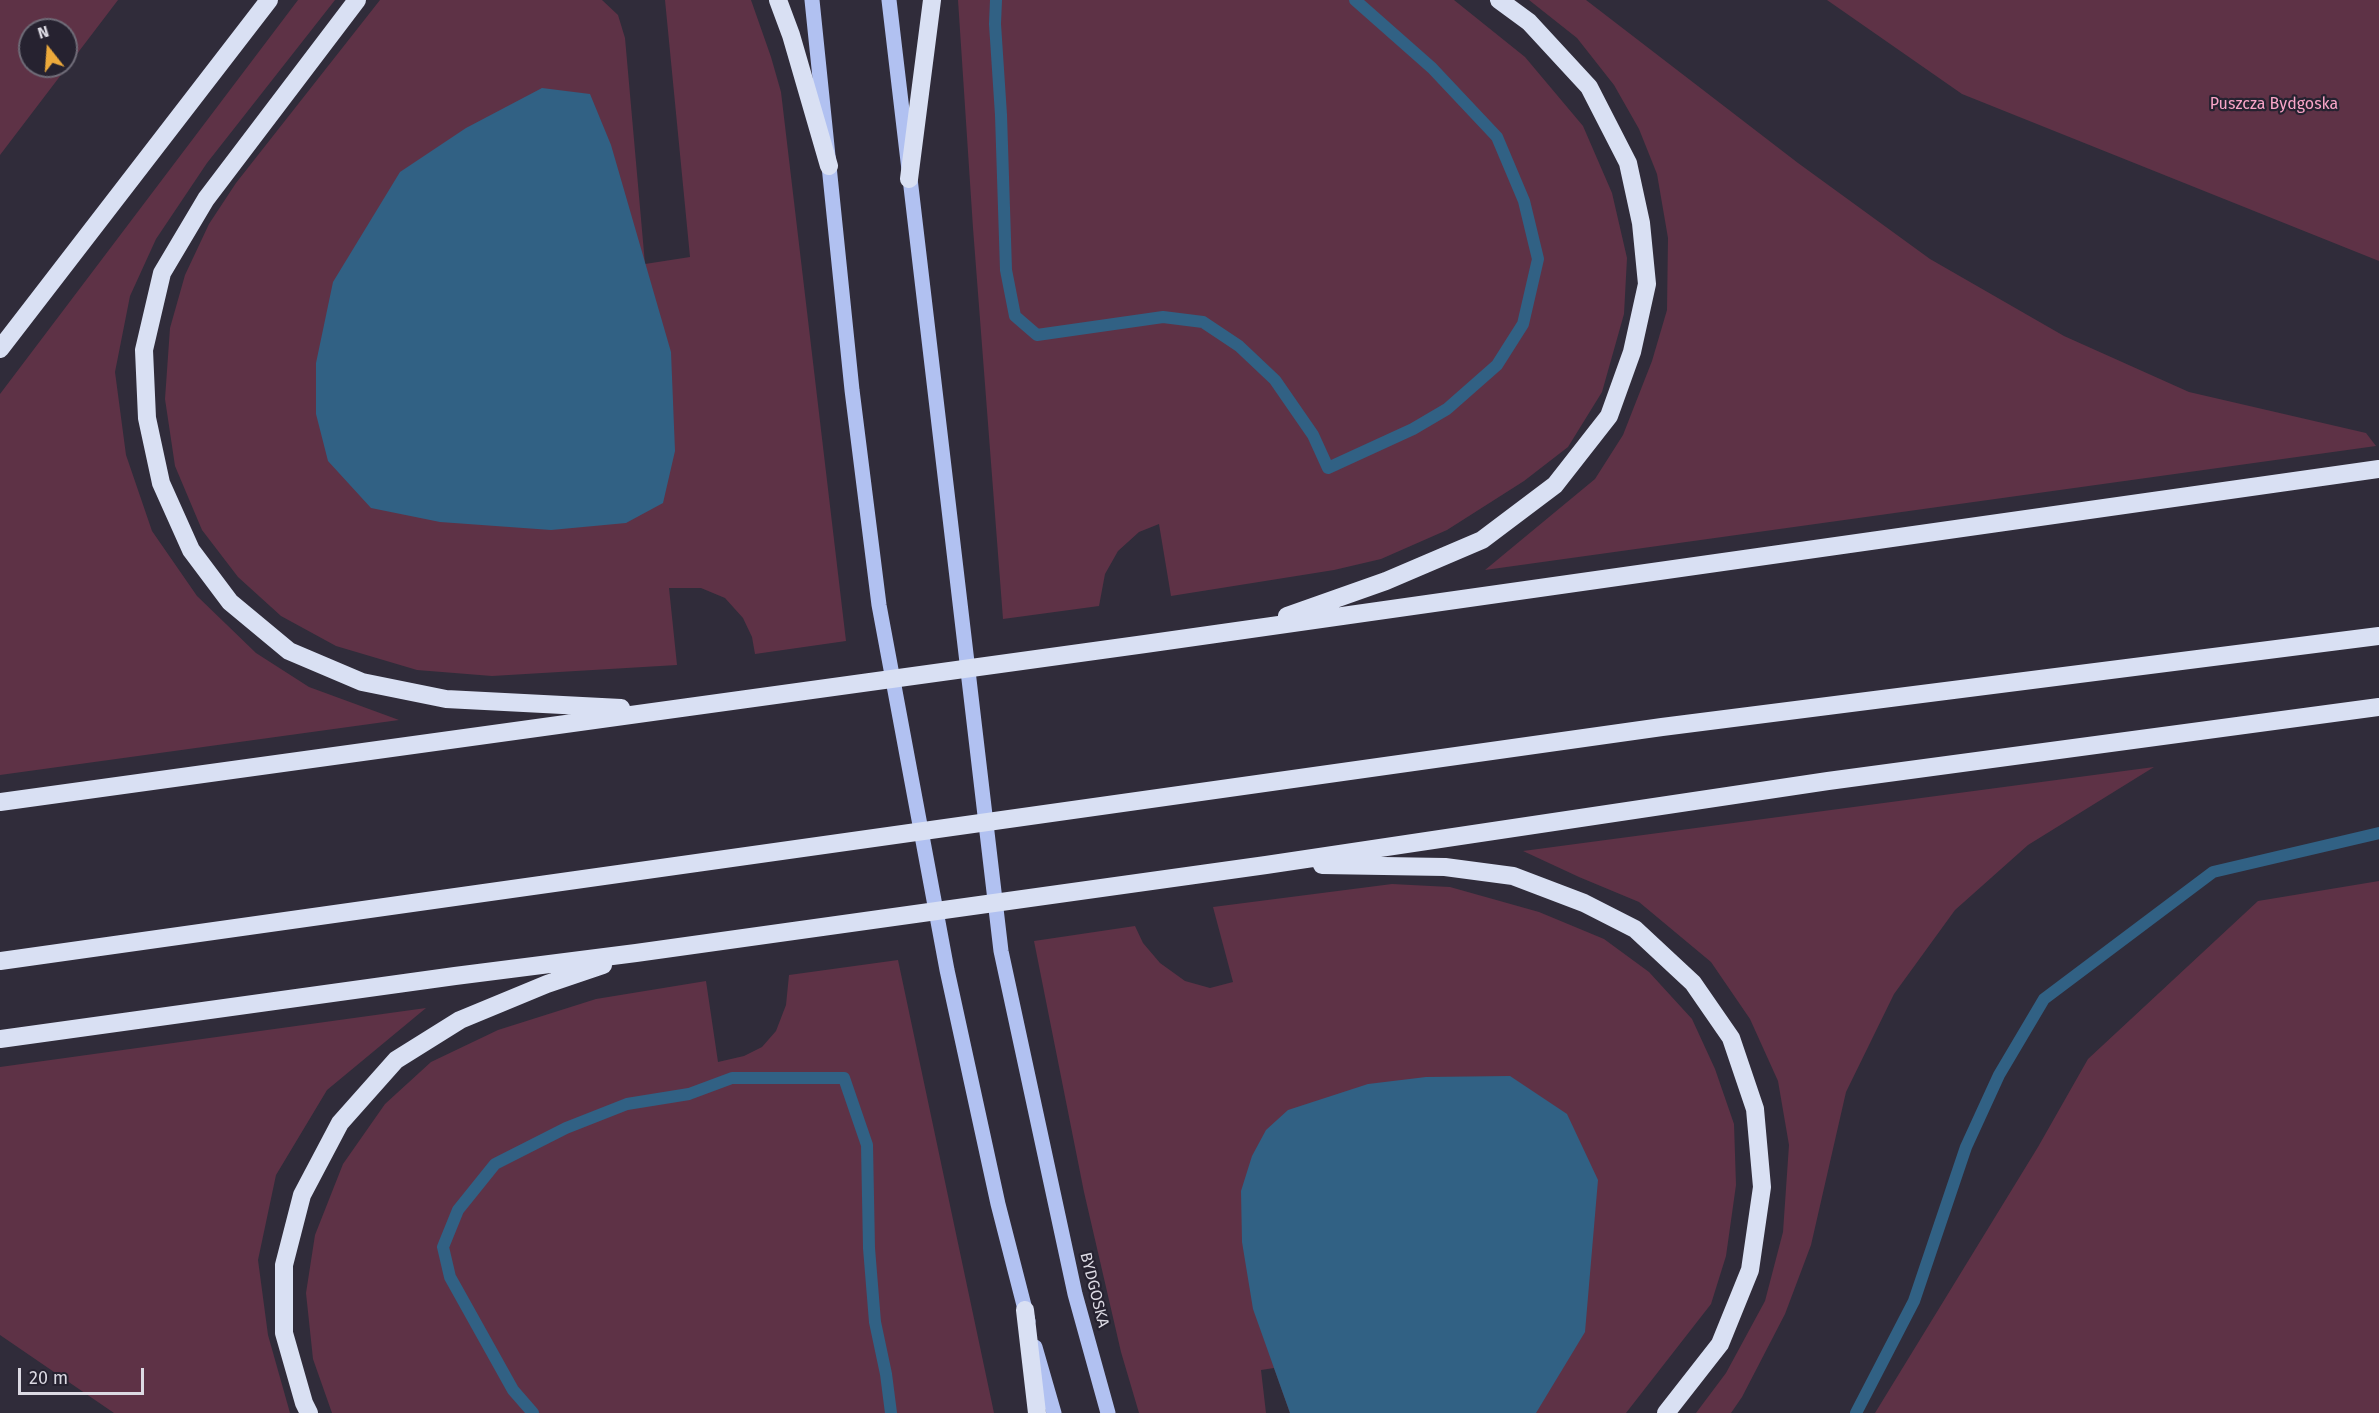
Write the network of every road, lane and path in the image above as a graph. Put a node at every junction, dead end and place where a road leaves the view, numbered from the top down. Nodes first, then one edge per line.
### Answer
1 (269, 0) edge
2 (357, 0) edge
3 (778, 0) edge
4 (812, 0) edge
5 (889, 0) edge
6 (932, 0) edge
7 (1499, 0) edge
8 (829, 166) junction
9 (909, 179) junction
10 (0, 349) edge
11 (2379, 469) edge
12 (1252, 629) junction
13 (2379, 636) edge
14 (2379, 707) edge
15 (665, 710) junction
16 (0, 802) edge
17 (1266, 865) junction
18 (636, 953) junction
19 (0, 961) edge
20 (0, 1039) edge
21 (1024, 1310) junction
22 (309, 1413) edge
23 (1036, 1413) edge
24 (1054, 1413) edge
25 (1108, 1413) edge
26 (1666, 1413) edge

1 - 10 highway
2 - 15 highway
3 - 8 highway
4 - 8 main road
5 - 9 main road, BYDGOSKA
6 - 9 highway
7 - 12 highway
8 - 21 main road
9 - 25 main road, BYDGOSKA
11 - 12 highway
12 - 15 highway
13 - 19 highway
14 - 17 highway
15 - 16 highway
17 - 18 highway
17 - 26 highway
18 - 20 highway
18 - 22 highway
21 - 23 highway
21 - 24 main road

